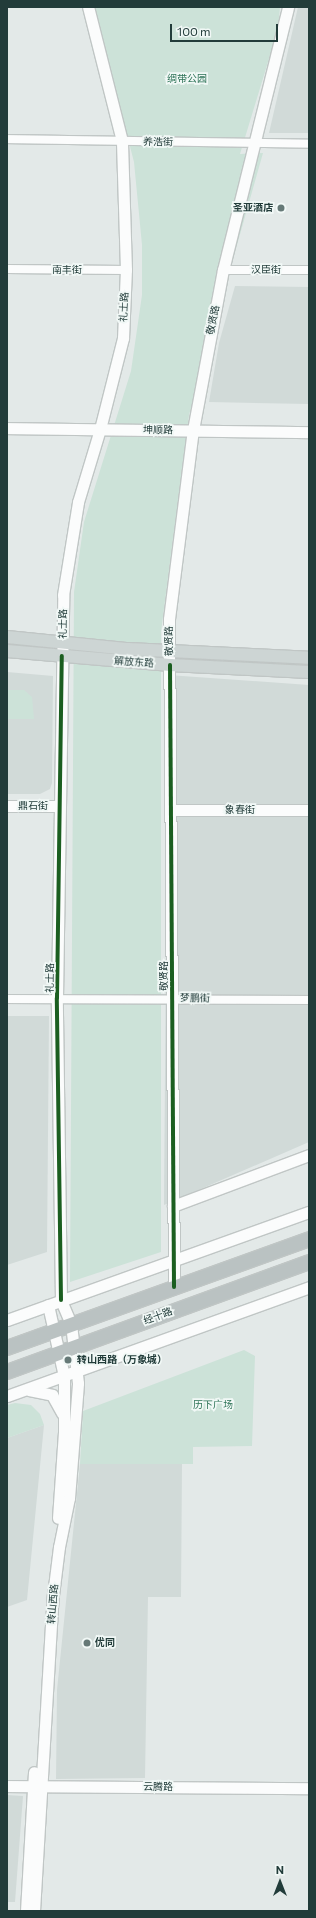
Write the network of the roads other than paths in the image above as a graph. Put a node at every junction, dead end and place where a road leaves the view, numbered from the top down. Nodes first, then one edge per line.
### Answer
1 (88, 7) edge
2 (288, 7) edge
3 (7, 139) edge
4 (122, 141) junction
5 (255, 144) junction
6 (309, 144) edge
7 (7, 270) edge
8 (126, 270) junction
9 (222, 270) junction
10 (309, 270) edge
11 (7, 428) edge
12 (100, 429) junction
13 (192, 430) junction
14 (309, 432) edge
15 (7, 637) edge
16 (63, 643) junction
17 (169, 650) junction
18 (7, 651) edge
19 (62, 656) junction
20 (309, 658) edge
21 (170, 665) junction
22 (309, 672) edge
23 (7, 806) edge
24 (60, 806) junction
25 (171, 810) junction
26 (309, 810) edge
27 (57, 998) junction
28 (172, 998) junction
29 (7, 999) edge
30 (309, 1000) edge
31 (309, 1155) edge
32 (173, 1206) junction
33 (309, 1212) edge
34 (309, 1239) edge
35 (174, 1261) junction
36 (309, 1262) edge
37 (174, 1287) junction
38 (309, 1288) edge
39 (61, 1300) junction
40 (48, 1305) junction
41 (7, 1320) edge
42 (71, 1324) junction
43 (54, 1331) junction
44 (75, 1346) junction
45 (7, 1348) edge
46 (59, 1353) junction
47 (78, 1370) junction
48 (7, 1372) edge
49 (64, 1376) junction
50 (25, 1390) junction
51 (7, 1396) edge
52 (64, 1421) junction
53 (7, 1786) edge
54 (36, 1786) junction
55 (309, 1788) edge
56 (26, 1911) edge
57 (34, 1911) edge

1 - 4 main road, 礼士路
2 - 5 main road, 敬贤路
3 - 4 street, 养浩街
4 - 5 street, 养浩街
4 - 8 main road, 礼士路
5 - 6 street, 养浩街
5 - 9 main road, 敬贤路
7 - 8 street, 南丰街
8 - 12 main road, 礼士路
9 - 10 street, 汉臣街
9 - 13 main road, 敬贤路
11 - 12 main road, 坤顺路
12 - 13 main road, 坤顺路
12 - 16 main road, 礼士路
13 - 14 main road, 坤顺路
13 - 17 main road, 敬贤路
15 - 16 main road, 解放东路
16 - 17 main road, 解放东路
16 - 19 main road, 礼士路
17 - 20 main road, 解放东路
17 - 21 main road, 敬贤路
18 - 19 main road, 解放东路
19 - 21 main road, 解放东路
19 - 24 main road, 礼士路
21 - 22 main road, 解放东路
21 - 25 main road, 敬贤路
23 - 24 main road, 鼎石街
24 - 27 main road, 礼士路
25 - 26 main road, 象春街
25 - 28 main road, 敬贤路
27 - 28 street, 梦鹏街
27 - 29 street, 梦鹏街
27 - 39 main road, 礼士路
28 - 30 street, 梦鹏街
28 - 32 main road, 敬贤路
31 - 32 main road
32 - 35 main road, 敬贤路
33 - 35 main road
34 - 37 highway
35 - 37 main road, 敬贤路
35 - 39 main road
36 - 44 highway, 经十路
37 - 42 highway
38 - 47 main road
39 - 40 main road
39 - 42 main road, 转山西路
40 - 41 main road
40 - 43 main road, 转山西路
42 - 43 highway
42 - 44 main road, 转山西路
43 - 45 highway
43 - 46 main road, 转山西路
44 - 46 highway, 经十路
44 - 47 main road, 转山西路
46 - 48 highway, 经十路
46 - 49 main road, 转山西路
47 - 49 main road
47 - 54 main road, 转山西路
49 - 50 main road
49 - 52 main road, 转山西路
50 - 51 main road
50 - 52 main road
52 - 54 main road, 转山西路
53 - 54 main road, 云腾路
54 - 55 main road, 云腾路
54 - 56 main road, 转山西路
54 - 57 main road, 转山西路

